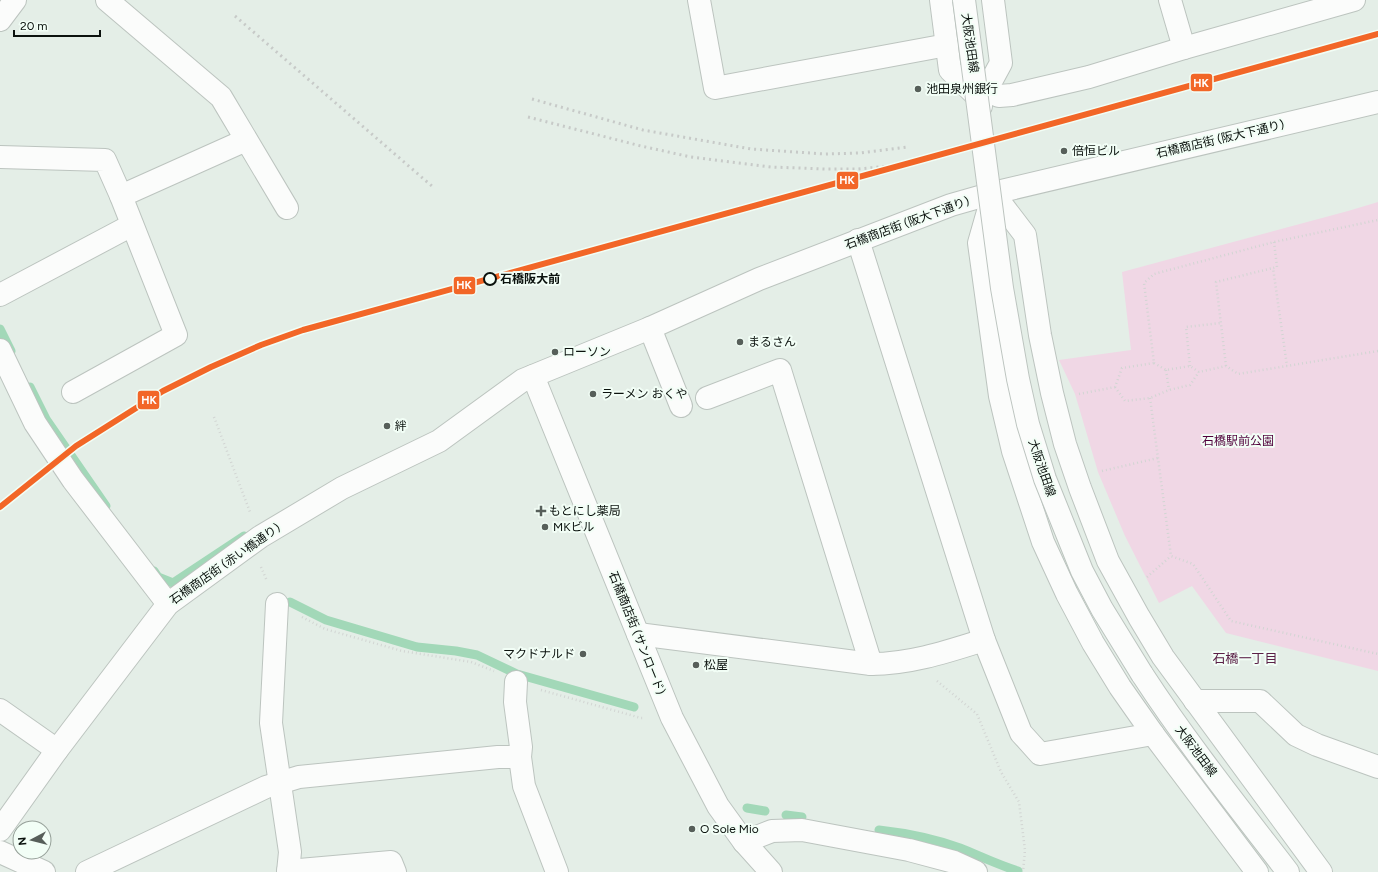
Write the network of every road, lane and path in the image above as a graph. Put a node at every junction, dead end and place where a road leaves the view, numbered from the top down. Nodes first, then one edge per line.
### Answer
1 (15, 0) edge
2 (107, 0) edge
3 (699, 0) edge
4 (941, 0) edge
5 (964, 0) edge
6 (993, 0) edge
7 (1170, 0) edge
8 (1350, 1) edge
9 (0, 20) edge
10 (947, 45) junction
11 (1184, 48) junction
12 (983, 95) junction
13 (1378, 102) edge
14 (246, 140) junction
15 (0, 157) edge
16 (993, 193) junction
17 (121, 196) junction
18 (287, 208) dead end
19 (1378, 220) edge
20 (132, 225) junction
21 (858, 240) junction
22 (1274, 242) junction
23 (1029, 263) junction
24 (1273, 268) junction
25 (983, 269) junction
26 (0, 295) edge
27 (1221, 323) junction
28 (650, 328) junction
29 (0, 350) edge
30 (1378, 351) edge
31 (1154, 363) junction
32 (1190, 366) junction
33 (1226, 366) junction
34 (1287, 366) junction
35 (1166, 370) junction
36 (1199, 372) junction
37 (528, 378) junction
38 (1115, 387) junction
39 (1169, 390) junction
40 (73, 392) dead end
41 (1075, 394) dead end
42 (707, 398) dead end
43 (1150, 398) junction
44 (681, 406) dead end
45 (1056, 409) junction
46 (214, 417) dead end
47 (1007, 424) junction
48 (1158, 458) junction
49 (1098, 472) dead end
50 (253, 542) junction
51 (1171, 556) junction
52 (1142, 580) dead end
53 (168, 604) junction
54 (277, 604) junction
55 (1139, 617) junction
56 (638, 634) junction
57 (984, 640) junction
58 (1093, 643) junction
59 (1378, 654) edge
60 (912, 660) junction
61 (871, 664) junction
62 (516, 682) junction
63 (1195, 701) junction
64 (0, 710) edge
65 (646, 717) dead end
66 (1153, 734) junction
67 (57, 750) junction
68 (520, 758) junction
69 (1378, 767) edge
70 (280, 782) junction
71 (0, 830) edge
72 (744, 842) junction
73 (0, 852) edge
74 (288, 871) edge
75 (44, 872) edge
76 (88, 872) edge
77 (396, 872) edge
78 (557, 872) edge
79 (771, 872) edge
80 (976, 872) edge
81 (1023, 872) edge
82 (1257, 872) edge
83 (1288, 872) edge
84 (1321, 872) edge

1 - 9 street
2 - 14 street
3 - 10 street
4 - 10 street
5 - 83 street, 大阪池田線, bridge
6 - 12 street
7 - 11 street
8 - 11 street
10 - 12 street
11 - 12 street
12 - 16 street
13 - 16 street, 石橋商店街 (阪大下通り)
14 - 17 street
14 - 18 street
15 - 17 street
16 - 21 street, 石橋商店街 (阪大下通り)
16 - 23 street
16 - 25 street
17 - 20 street
19 - 22 path
20 - 26 street
20 - 40 street
21 - 28 street, 石橋商店街 (阪大下通り)
21 - 57 street
22 - 24 path
22 - 31 path
23 - 25 street
23 - 45 street
24 - 27 path
24 - 34 path
25 - 47 street
27 - 32 path
27 - 33 path
28 - 37 street, 石橋商店街 (阪大下通り)
28 - 44 street
29 - 53 street
30 - 34 path
31 - 35 path
31 - 38 path
32 - 35 path
32 - 36 path
33 - 34 path
33 - 36 path
35 - 39 path
36 - 39 path
37 - 50 street, 石橋商店街 (赤い橋通り)
37 - 56 street, 石橋商店街 (サンロード)
38 - 41 path
38 - 43 path
39 - 43 path
42 - 61 street
43 - 48 path
45 - 47 street
45 - 55 street
46 - 50 path
47 - 58 street
48 - 49 path
48 - 51 path
50 - 53 street, 石橋商店街 (赤い橋通り)
50 - 54 path
51 - 52 path
51 - 59 path
53 - 67 street, 石橋商店街 (赤い橋通り)
54 - 62 path
54 - 70 street
55 - 58 street
55 - 63 street
56 - 61 street
56 - 72 street, 石橋商店街 (サンロード)
57 - 60 street
57 - 66 street
58 - 66 street
60 - 61 street
60 - 81 path
62 - 65 path
62 - 68 street
63 - 69 street
63 - 84 street
64 - 67 street
66 - 82 street
67 - 71 street, 石橋商店街 (赤い橋通り)
68 - 70 street
68 - 78 street
70 - 74 street
70 - 76 street
72 - 79 street, 石橋商店街 (サンロード)
72 - 80 street
73 - 75 street
74 - 77 street

